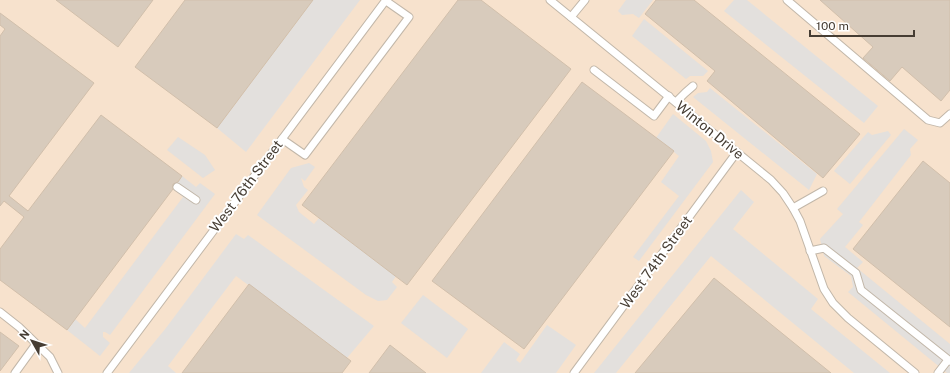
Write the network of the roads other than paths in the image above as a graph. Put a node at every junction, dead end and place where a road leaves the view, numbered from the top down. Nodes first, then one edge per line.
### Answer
1 (386, 0) edge
2 (550, 0) edge
3 (585, 0) edge
4 (787, 0) edge
5 (571, 17) junction
6 (594, 70) dead end
7 (694, 86) dead end
8 (669, 96) junction
9 (676, 102) junction
10 (950, 114) edge
11 (282, 139) junction
12 (738, 152) junction
13 (177, 187) dead end
14 (823, 191) dead end
15 (196, 200) dead end
16 (793, 208) junction
17 (810, 251) junction
18 (0, 312) edge
19 (36, 344) junction
20 (949, 361) edge
21 (15, 373) edge
22 (58, 373) edge
23 (107, 373) edge
24 (574, 373) edge
25 (915, 373) edge
26 (938, 373) edge

1 - 11 street, West 76th Street
1 - 11 street
2 - 5 street, Winton Drive
3 - 5 street
4 - 10 street
5 - 8 street, Winton Drive
6 - 8 street
7 - 9 street
8 - 9 street, Winton Drive
9 - 12 street, Winton Drive
11 - 23 street, West 76th Street
12 - 16 street, Winton Drive
12 - 24 street, West 74th Street
13 - 15 street
14 - 16 street
16 - 17 street, Winton Drive
17 - 20 street
17 - 25 street, Winton Drive
18 - 19 street
19 - 21 street
19 - 22 street
20 - 26 street

